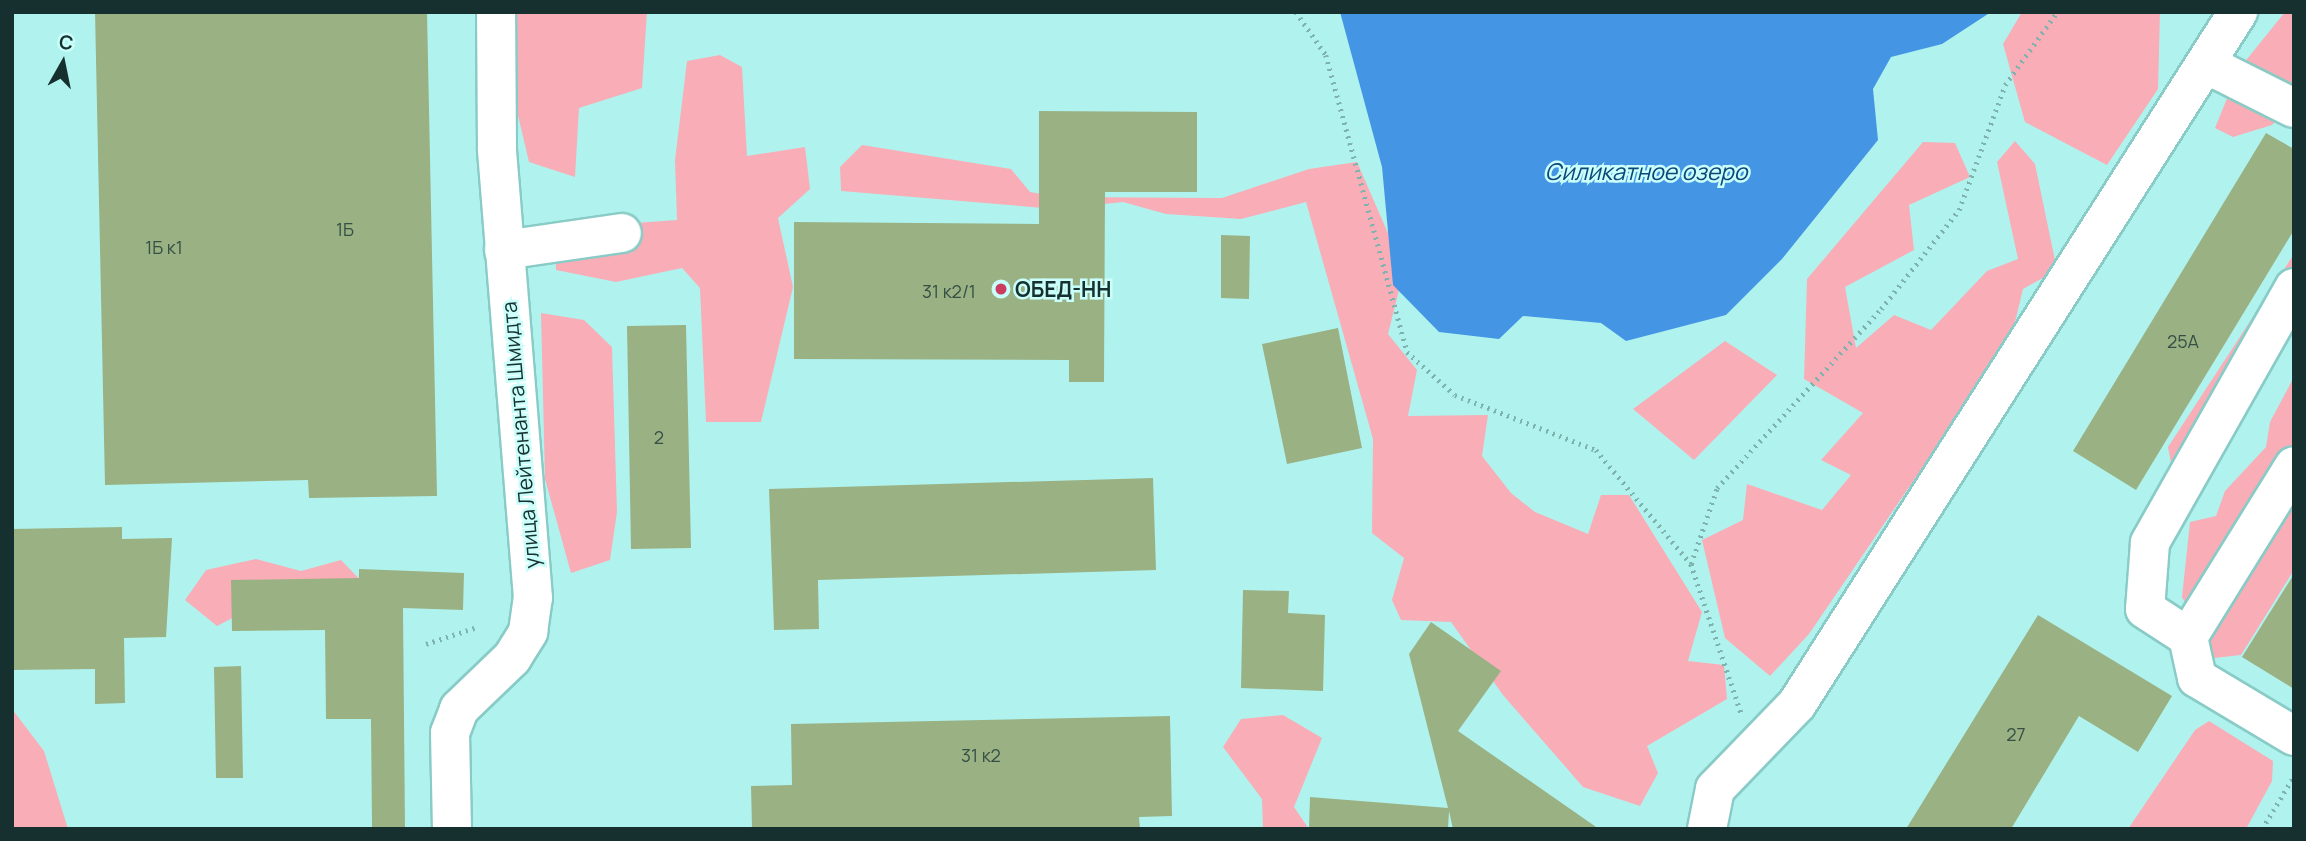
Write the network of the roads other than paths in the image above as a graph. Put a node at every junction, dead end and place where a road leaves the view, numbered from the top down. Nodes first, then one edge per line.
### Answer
1 (496, 12) edge
2 (2238, 12) edge
3 (2206, 64) junction
4 (2294, 108) edge
5 (622, 233) dead end
6 (505, 250) junction
7 (2294, 288) edge
8 (2294, 466) edge
9 (2188, 637) junction
10 (2294, 736) edge
11 (452, 829) edge
12 (1707, 829) edge

1 - 6 street, улица Лейтенанта Шмидта
2 - 3 street
3 - 4 street
3 - 12 street
5 - 6 street
6 - 11 street, улица Лейтенанта Шмидта
7 - 9 street
8 - 9 street
9 - 10 street

